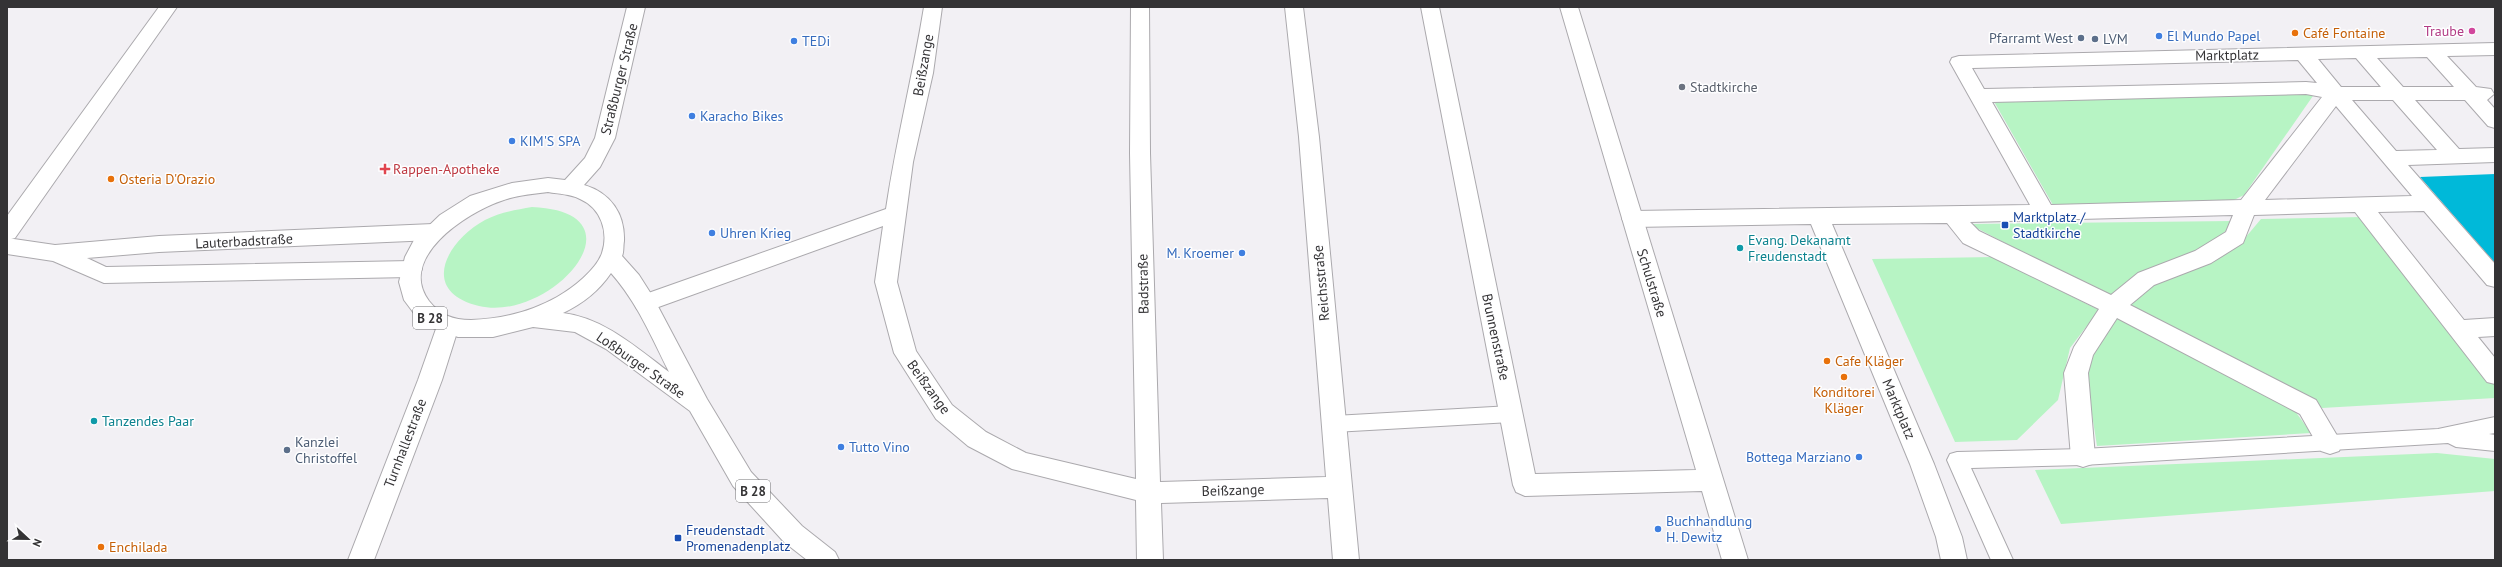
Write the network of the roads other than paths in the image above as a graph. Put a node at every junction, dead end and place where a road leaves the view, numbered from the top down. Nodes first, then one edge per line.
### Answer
1 (168, 7) edge
2 (636, 7) edge
3 (933, 7) edge
4 (1140, 7) edge
5 (1294, 7) edge
6 (1430, 7) edge
7 (1568, 7) edge
8 (2495, 49) edge
9 (2431, 50) junction
10 (2361, 52) junction
11 (2303, 54) junction
12 (2336, 93) junction
13 (2399, 93) junction
14 (2476, 94) junction
15 (1979, 96) junction
16 (2495, 121) edge
17 (2495, 155) edge
18 (2454, 156) junction
19 (2391, 158) junction
20 (570, 187) junction
21 (2430, 203) junction
22 (2361, 205) junction
23 (2246, 209) junction
24 (896, 213) junction
25 (2044, 213) junction
26 (1952, 215) junction
27 (1818, 217) junction
28 (1634, 219) junction
29 (7, 232) edge
30 (432, 232) junction
31 (7, 246) edge
32 (55, 252) junction
33 (610, 258) junction
34 (411, 269) junction
35 (2495, 279) edge
36 (645, 303) junction
37 (2113, 306) junction
38 (535, 319) junction
39 (448, 326) junction
40 (2495, 327) edge
41 (2459, 329) junction
42 (2495, 374) edge
43 (698, 406) junction
44 (1511, 414) junction
45 (1334, 424) junction
46 (2495, 425) edge
47 (2438, 437) junction
48 (2495, 443) edge
49 (2330, 444) junction
50 (2083, 457) junction
51 (1711, 480) junction
52 (1340, 487) junction
53 (1149, 493) junction
54 (361, 560) edge
55 (826, 560) edge
56 (1150, 560) edge
57 (1346, 560) edge
58 (1736, 560) edge
59 (1954, 560) edge
60 (2002, 560) edge

1 - 29 street
2 - 20 street, Straßburger Straße
3 - 24 street, Beißzange
4 - 53 street, Badstraße
5 - 45 street, Reichsstraße
6 - 44 street, Brunnenstraße
7 - 28 street, Schulstraße
8 - 9 street, Marktplatz
9 - 10 street, Marktplatz
9 - 14 street
10 - 11 street, Marktplatz
10 - 13 street
11 - 12 street
11 - 15 street, Marktplatz
12 - 13 street
12 - 15 street
12 - 19 street
12 - 23 street
13 - 14 street
13 - 18 street
14 - 16 street
15 - 25 street
17 - 18 street
18 - 19 street
19 - 21 street
20 - 30 street, B 28
20 - 33 street, B 28
21 - 22 street
21 - 35 street
22 - 23 street
22 - 41 street
23 - 25 street
23 - 37 street
24 - 36 street
24 - 53 street, Beißzange
25 - 26 street
26 - 27 street
26 - 37 street
27 - 28 street
27 - 59 street, Marktplatz
28 - 51 street, Schulstraße
30 - 32 street, Lauterbadstraße
30 - 34 street, B 28
31 - 32 street, Lauterbadstraße
32 - 34 street, Lauterbadstraße
33 - 36 street, Loßburger Straße / B 28
33 - 38 street, B 28
34 - 39 street, B 28
36 - 43 street, Loßburger Straße / B 28
37 - 49 street
37 - 50 street
38 - 39 street, B 28
38 - 43 street, Loßburger Straße / B 28
39 - 54 street, Turnhallestraße
40 - 41 street
41 - 42 street
43 - 55 street, Loßburger Straße / B 28
44 - 45 lane
44 - 51 street, Brunnenstraße
45 - 52 street, Reichsstraße
46 - 47 lane
47 - 48 lane
47 - 49 lane
49 - 50 lane
50 - 60 lane
51 - 58 street, Schulstraße
52 - 53 street, Beißzange
52 - 57 street, Reichsstraße
53 - 56 street, Badstraße

